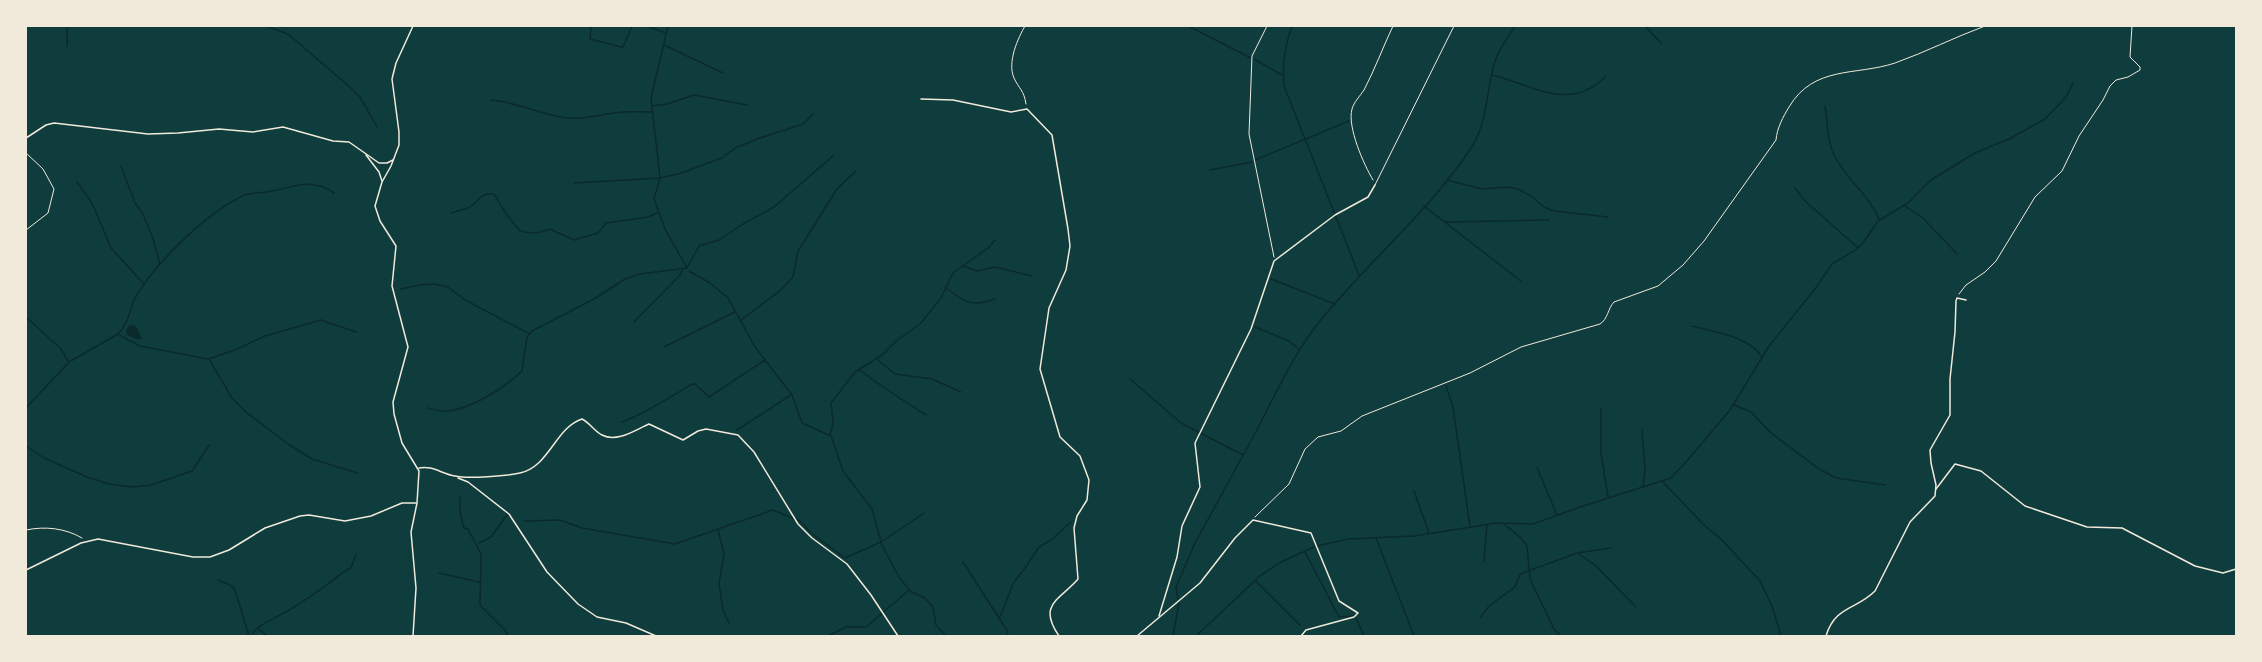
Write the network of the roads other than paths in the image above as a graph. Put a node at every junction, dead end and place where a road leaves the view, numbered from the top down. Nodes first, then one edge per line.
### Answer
1 (413, 26) edge
2 (1454, 26) edge
3 (921, 99) dead end
4 (26, 138) edge
5 (365, 153) junction
6 (393, 160) junction
7 (382, 182) junction
8 (1375, 185) joint
9 (1966, 300) dead end
10 (419, 468) junction
11 (455, 477) junction
12 (1936, 490) junction
13 (417, 503) junction
14 (2236, 569) edge
15 (26, 570) edge
16 (1159, 616) junction
17 (413, 636) edge
18 (656, 636) edge
19 (898, 636) edge
20 (1059, 636) edge
21 (1137, 636) edge
22 (1301, 636) edge
23 (1826, 636) edge

1 - 6 street
2 - 8 lane
3 - 20 street
4 - 5 street
5 - 6 street
5 - 7 street
6 - 7 street
7 - 10 street
8 - 16 street
9 - 12 street
10 - 11 street
10 - 13 street
11 - 18 street
11 - 19 street
12 - 14 street
12 - 23 street
13 - 15 street
13 - 17 street
16 - 21 street
16 - 22 street

